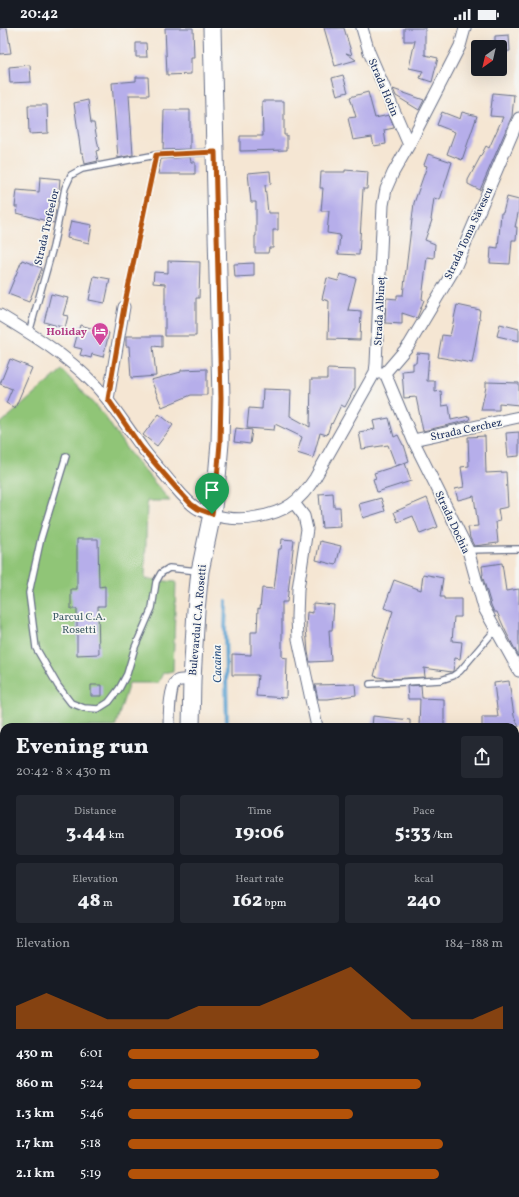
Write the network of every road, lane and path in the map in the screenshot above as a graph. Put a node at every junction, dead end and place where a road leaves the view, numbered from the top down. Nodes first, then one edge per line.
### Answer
1 (212, 28) edge
2 (362, 28) edge
3 (466, 28) edge
4 (519, 118) edge
5 (409, 146) junction
6 (215, 152) junction
7 (156, 155) junction
8 (124, 307) joint
9 (0, 315) edge
10 (29, 333) junction
11 (380, 373) junction
12 (108, 399) junction
13 (519, 417) edge
14 (413, 440) junction
15 (66, 456) dead end
16 (294, 503) junction
17 (212, 514) junction
18 (519, 548) edge
19 (468, 550) junction
20 (200, 571) junction
21 (495, 630) junction
22 (519, 671) edge
23 (192, 680) junction
24 (370, 684) dead end
25 (169, 723) edge
26 (191, 723) edge
27 (316, 723) edge

1 - 6 main road, Bulevardul C.A. Rosetti
2 - 5 street, Strada Hotin
3 - 5 street, Strada Albineț
4 - 11 street, Strada Toma Săvescu
5 - 11 street, Strada Albineț
6 - 7 lane, Strada Trofeelor
6 - 17 main road, Bulevardul C.A. Rosetti
7 - 8 path
7 - 10 lane, Strada Trofeelor
8 - 12 street
9 - 10 street, Strada Albineț
10 - 12 street, Strada Albineț
11 - 14 street, Strada Dochia
11 - 16 street, Strada Albineț
12 - 17 street, Strada Albineț
13 - 14 street, Strada Cerchez
14 - 19 street, Strada Dochia
15 - 20 lane
16 - 17 street, Strada Albineț
16 - 27 street
17 - 20 main road, Bulevardul C.A. Rosetti
18 - 19 lane
19 - 21 street, Strada Dochia
20 - 23 main road, Bulevardul C.A. Rosetti
21 - 22 street, Strada Dochia
21 - 24 lane
23 - 25 street
23 - 26 main road, Bulevardul C.A. Rosetti

